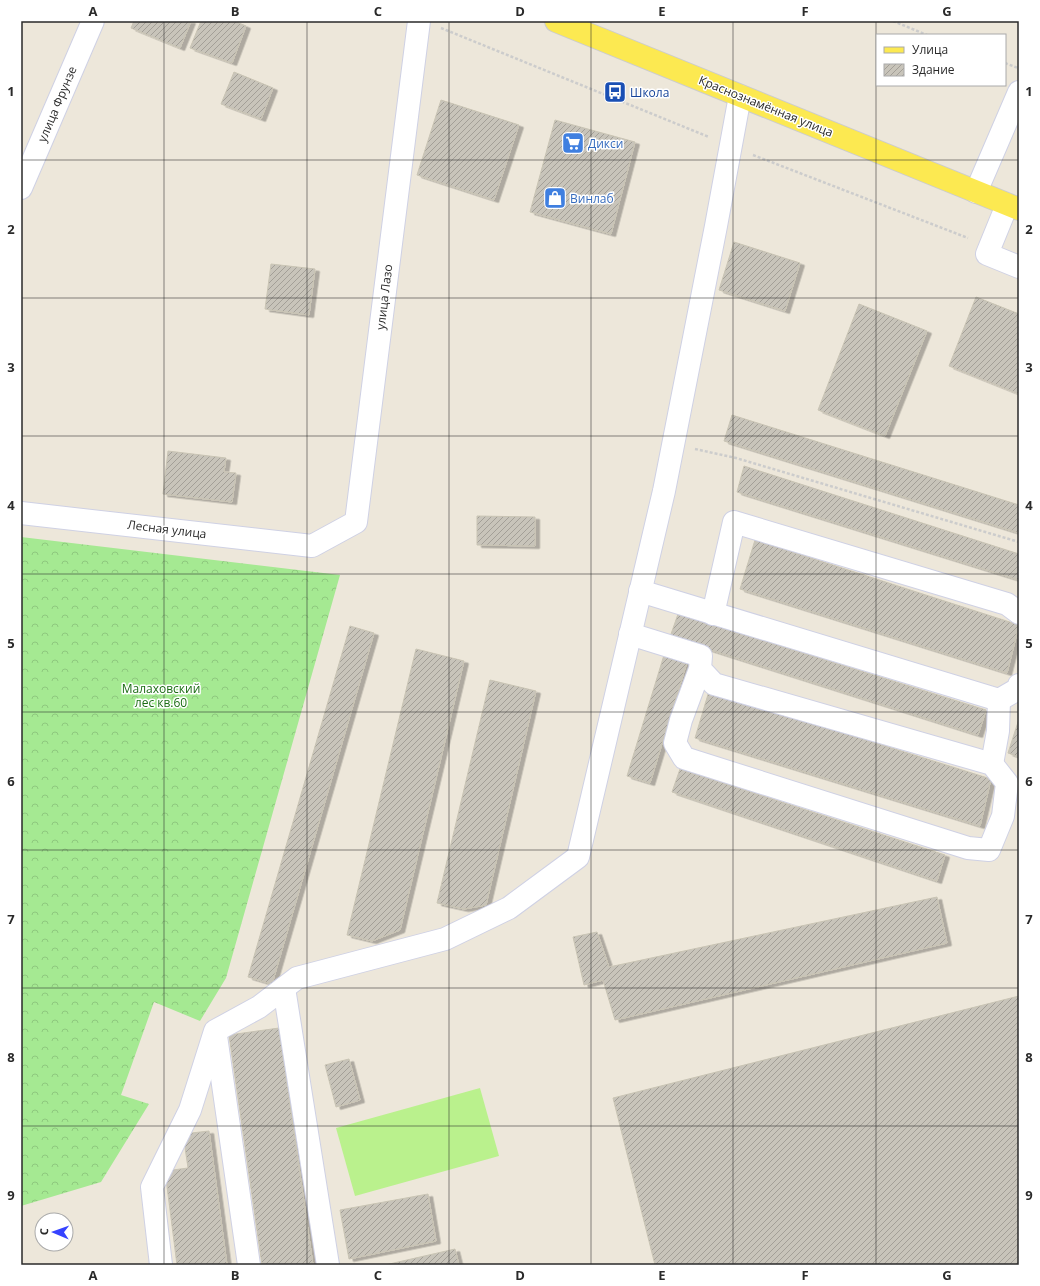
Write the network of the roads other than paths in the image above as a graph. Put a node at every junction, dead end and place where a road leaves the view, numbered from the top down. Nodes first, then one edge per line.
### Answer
1 (93, 21) edge
2 (419, 21) edge
3 (556, 21) edge
4 (1019, 92) edge
5 (740, 96) junction
6 (21, 188) edge
7 (976, 192) junction
8 (1013, 207) edge
9 (1019, 267) edge
10 (21, 512) edge
11 (312, 546) joint
12 (640, 591) junction
13 (1019, 613) edge
14 (713, 614) junction
15 (630, 634) junction
16 (700, 669) junction
17 (1019, 686) edge
18 (999, 700) junction
19 (992, 764) junction
20 (284, 988) junction
21 (215, 1031) junction
22 (161, 1265) edge
23 (249, 1265) edge
24 (328, 1265) edge

1 - 6 street, улица Фрунзе
2 - 11 street, улица Лазо
3 - 5 main road, Краснознамённая улица
4 - 7 street
5 - 7 main road, Краснознамённая улица
5 - 12 street
7 - 8 main road, Краснознамённая улица
8 - 9 street
10 - 11 street, Лесная улица
12 - 14 street
12 - 15 street
13 - 14 street
14 - 18 street
15 - 16 street
15 - 20 street
16 - 19 street
16 - 19 street
17 - 18 street
18 - 19 street
20 - 21 street
20 - 24 street
21 - 22 street
21 - 23 street

